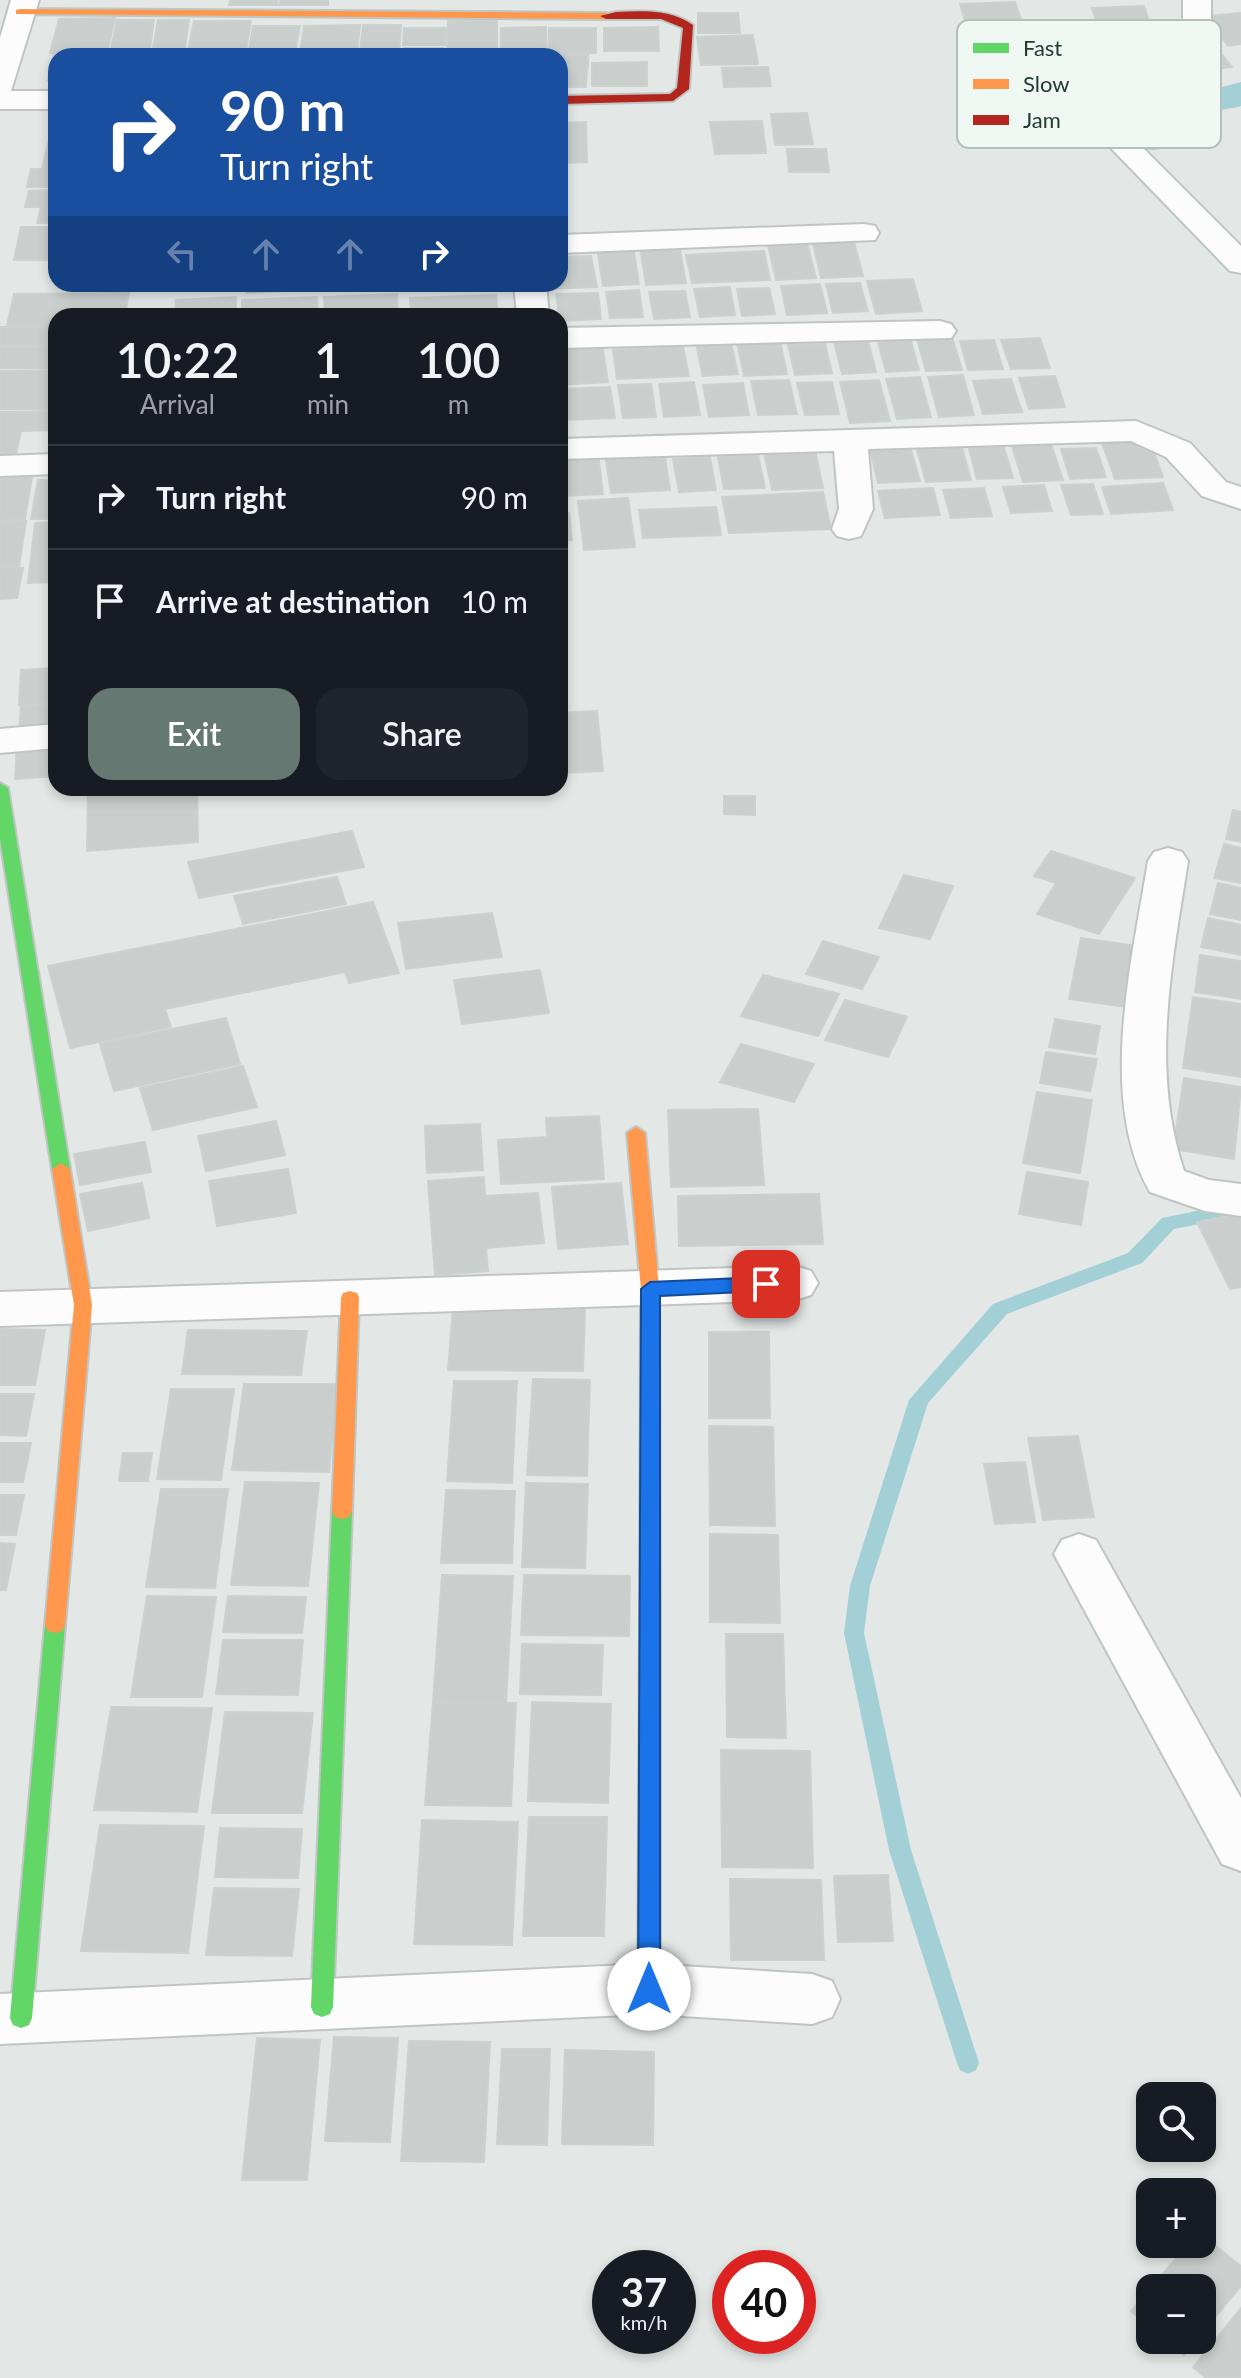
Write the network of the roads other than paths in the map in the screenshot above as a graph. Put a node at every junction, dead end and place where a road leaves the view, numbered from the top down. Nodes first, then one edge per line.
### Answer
1 (23, 6) edge
2 (463, 8) edge
3 (0, 88) edge
4 (48, 98) edge
5 (568, 100) edge
6 (1127, 148) edge
7 (864, 233) dead end
8 (568, 244) edge
9 (1241, 264) edge
10 (940, 331) dead end
11 (568, 338) edge
12 (850, 438) junction
13 (568, 449) edge
14 (48, 464) edge
15 (0, 466) edge
16 (1241, 499) edge
17 (849, 529) dead end
18 (48, 737) edge
19 (0, 741) edge
20 (0, 788) edge
21 (1168, 861) dead end
22 (636, 1133) dead end
23 (1241, 1200) edge
24 (795, 1283) dead end
25 (650, 1289) junction
26 (350, 1298) junction
27 (83, 1305) junction
28 (0, 1309) edge
29 (1079, 1554) dead end
30 (1241, 1848) edge
31 (649, 1989) junction
32 (812, 1999) dead end
33 (322, 2007) junction
34 (10, 2019) edge

1 - 2 street
1 - 3 street
2 - 5 street
3 - 4 street
6 - 9 street
7 - 8 street
10 - 11 street
12 - 13 street
12 - 16 street
12 - 17 street
14 - 15 street
18 - 19 street
20 - 27 street
21 - 23 street
22 - 25 street
24 - 25 street
25 - 26 street
25 - 31 street
26 - 27 street
26 - 33 street
27 - 28 street
27 - 34 street
29 - 30 street
31 - 32 street
31 - 33 street
33 - 34 street

